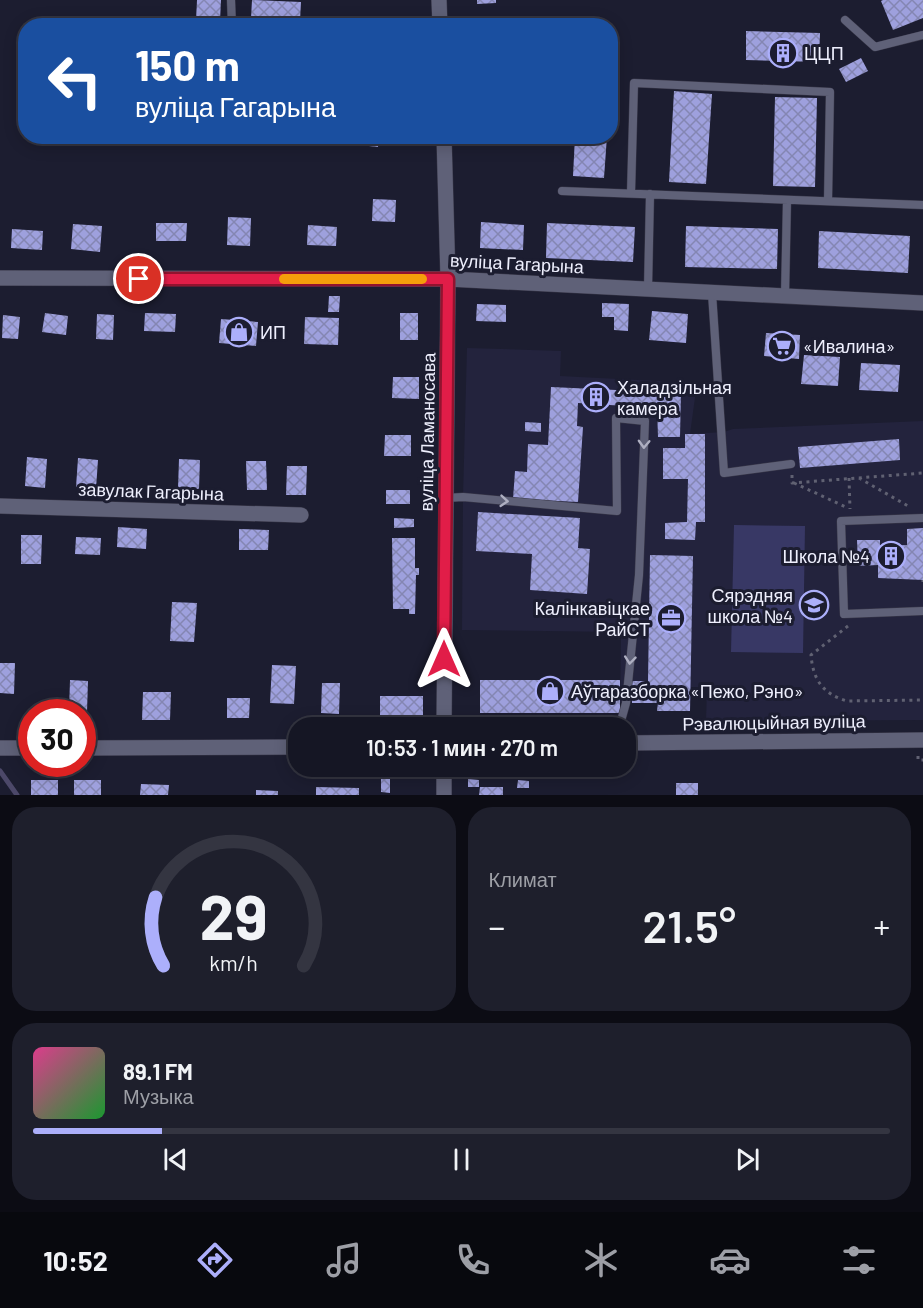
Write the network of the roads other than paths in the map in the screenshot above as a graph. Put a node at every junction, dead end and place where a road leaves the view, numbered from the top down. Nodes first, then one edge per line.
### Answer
1 (231, 0) edge
2 (439, 0) edge
3 (232, 18) edge
4 (440, 18) edge
5 (845, 20) dead end
6 (923, 35) edge
7 (444, 144) edge
8 (562, 191) dead end
9 (632, 193) junction
10 (650, 194) junction
11 (788, 200) junction
12 (828, 201) junction
13 (923, 205) edge
14 (0, 278) edge
15 (448, 279) junction
16 (648, 289) junction
17 (712, 293) junction
18 (785, 296) junction
19 (923, 303) edge
20 (791, 464) road end
21 (446, 498) junction
22 (0, 506) edge
23 (302, 515) dead end
24 (923, 518) edge
25 (923, 611) edge
26 (444, 717) edge
27 (622, 717) edge
28 (923, 740) edge
29 (636, 743) edge
30 (288, 747) edge
31 (0, 748) edge
32 (18, 748) edge
33 (96, 748) edge
34 (444, 777) edge
35 (444, 795) edge

1 - 3 lane
2 - 4 street
5 - 6 lane
7 - 15 street, вуліца Ламаносава
8 - 9 lane
9 - 10 lane
9 - 12 lane
10 - 11 lane
10 - 16 lane
11 - 12 lane
11 - 18 lane
12 - 13 lane
14 - 15 street, вуліца Гагарына
15 - 16 street, вуліца Гагарына
15 - 21 street, вуліца Ламаносава
16 - 17 street, вуліца Гагарына
17 - 18 street, вуліца Гагарына
17 - 20 lane
18 - 19 street, вуліца Гагарына
21 - 26 street, вуліца Ламаносава
21 -> 27 lane
22 - 23 street, завулак Гагарына
24 - 25 lane
28 - 29 street, Рэвалюцыйная вуліца
30 - 33 street
31 - 32 street
34 - 35 street

